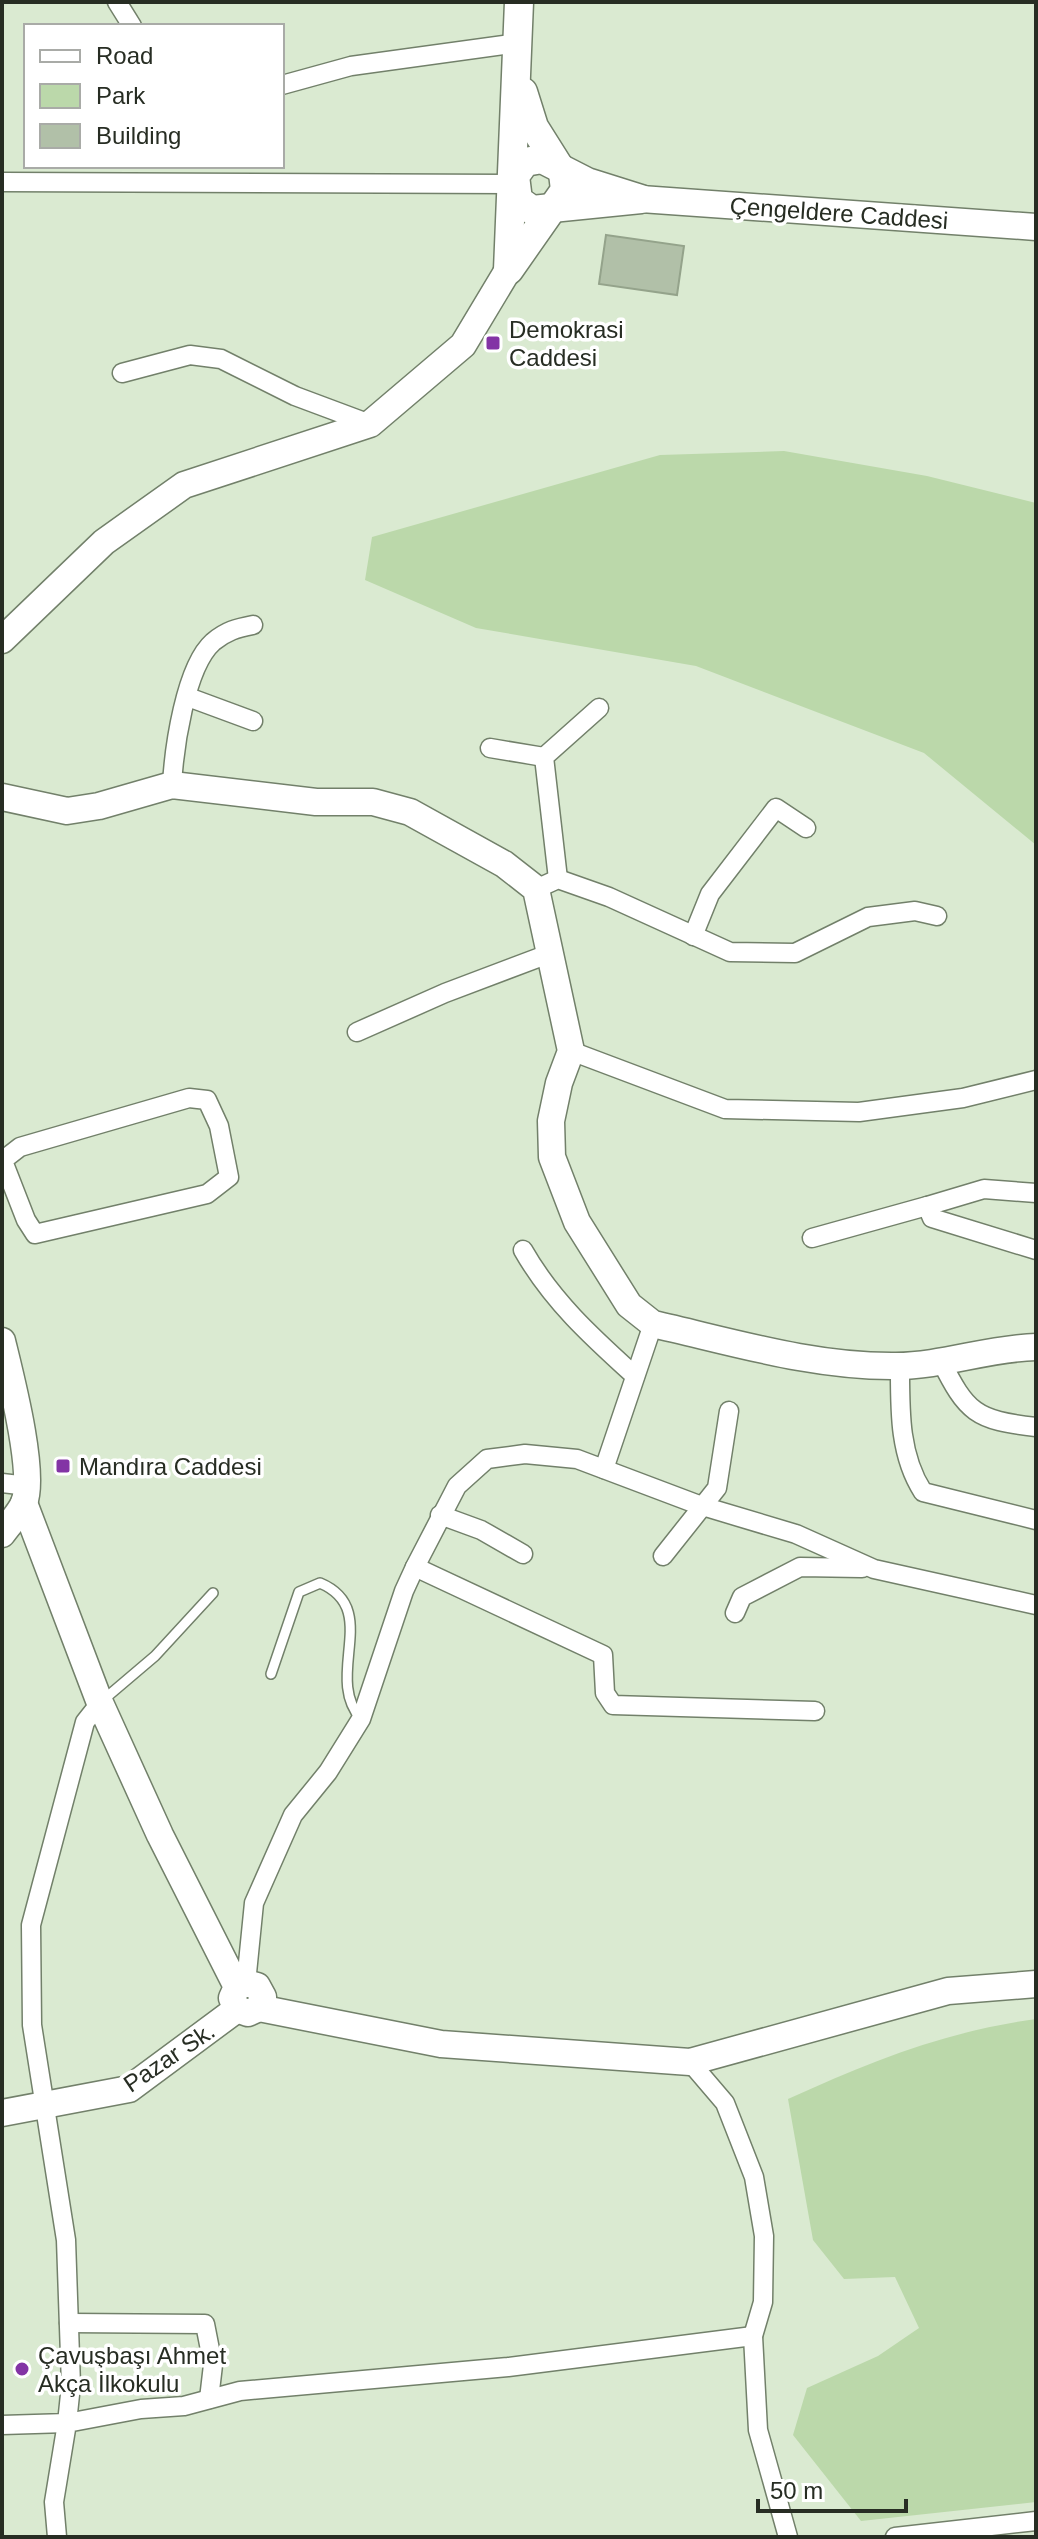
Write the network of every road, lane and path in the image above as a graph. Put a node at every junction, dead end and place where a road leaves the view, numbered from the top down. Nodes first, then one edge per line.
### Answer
1 (117, 2) edge
2 (519, 2) edge
3 (131, 24) edge
4 (517, 56) junction
5 (284, 84) edge
6 (557, 166) junction
7 (2, 182) edge
8 (513, 184) junction
9 (641, 199) junction
10 (548, 209) junction
11 (1036, 227) edge
12 (508, 270) junction
13 (122, 373) dead end
14 (370, 424) junction
15 (253, 625) dead end
16 (2, 640) edge
17 (188, 697) junction
18 (599, 708) dead end
19 (253, 721) dead end
20 (490, 748) dead end
21 (544, 757) junction
22 (172, 785) junction
23 (2, 797) edge
24 (806, 828) dead end
25 (547, 884) junction
26 (937, 916) dead end
27 (693, 936) junction
28 (551, 953) junction
29 (357, 1032) dead end
30 (571, 1051) junction
31 (1036, 1080) edge
32 (2, 1161) edge
33 (1036, 1193) edge
34 (927, 1206) junction
35 (812, 1238) dead end
36 (523, 1250) dead end
37 (1036, 1250) edge
38 (653, 1324) junction
39 (2, 1341) edge
40 (1036, 1347) edge
41 (940, 1359) junction
42 (900, 1366) junction
43 (635, 1376) junction
44 (729, 1411) dead end
45 (1036, 1427) edge
46 (604, 1469) junction
47 (18, 1491) edge
48 (705, 1507) junction
49 (440, 1515) junction
50 (1036, 1520) edge
51 (2, 1534) edge
52 (523, 1554) dead end
53 (663, 1556) dead end
54 (415, 1567) junction
55 (874, 1569) junction
56 (213, 1593) dead end
57 (1036, 1605) edge
58 (735, 1613) dead end
59 (271, 1674) dead end
60 (100, 1703) junction
61 (815, 1711) dead end
62 (361, 1719) junction
63 (1036, 1984) edge
64 (245, 1997) junction
65 (690, 2062) junction
66 (45, 2105) junction
67 (2, 2113) edge
68 (69, 2323) junction
69 (753, 2336) junction
70 (209, 2399) junction
71 (67, 2423) junction
72 (2, 2425) edge
73 (1036, 2521) edge
74 (57, 2537) edge
75 (788, 2537) edge
76 (895, 2537) edge

1 - 3 street
2 - 4 main road
4 - 5 street
4 - 6 main road
4 - 8 main road
6 - 8 main road
6 - 9 main road
6 - 10 main road
7 - 8 street
8 - 10 main road
8 - 12 main road
9 - 10 main road
9 - 11 street, Çengeldere Caddesi
10 - 12 main road
12 - 14 street
13 - 14 street
14 - 16 street
15 - 17 street
17 - 19 street
17 - 22 street
18 - 21 street
20 - 21 street
21 - 25 street
22 - 23 street
22 - 25 street
24 - 27 street
25 - 27 street
25 - 28 street
26 - 27 street
28 - 29 street
28 - 30 street
30 - 31 street
30 - 38 street
32 - 32 street
33 - 34 street
34 - 35 street
34 - 37 street
36 - 43 street
38 - 42 street
38 - 43 street
39 - 47 street
40 - 41 street
41 - 42 street
41 - 45 street
42 - 50 street
43 - 46 street
44 - 48 street
46 - 48 street
46 - 49 street
47 - 51 street
47 - 60 street
48 - 53 street
48 - 55 street
49 - 52 street
49 - 54 street
54 - 61 street
54 - 62 street
55 - 57 street
55 - 58 street
56 - 60 lane
59 - 62 lane
60 - 64 street
60 - 66 street
62 - 64 street
63 - 65 street
64 - 65 street
64 - 66 street, Pazar Sk.
65 - 69 street
66 - 67 street, Pazar Sk.
66 - 68 street
68 - 70 street
68 - 71 street
69 - 70 street
69 - 75 street
70 - 71 street
71 - 72 street
71 - 74 street
73 - 76 street

